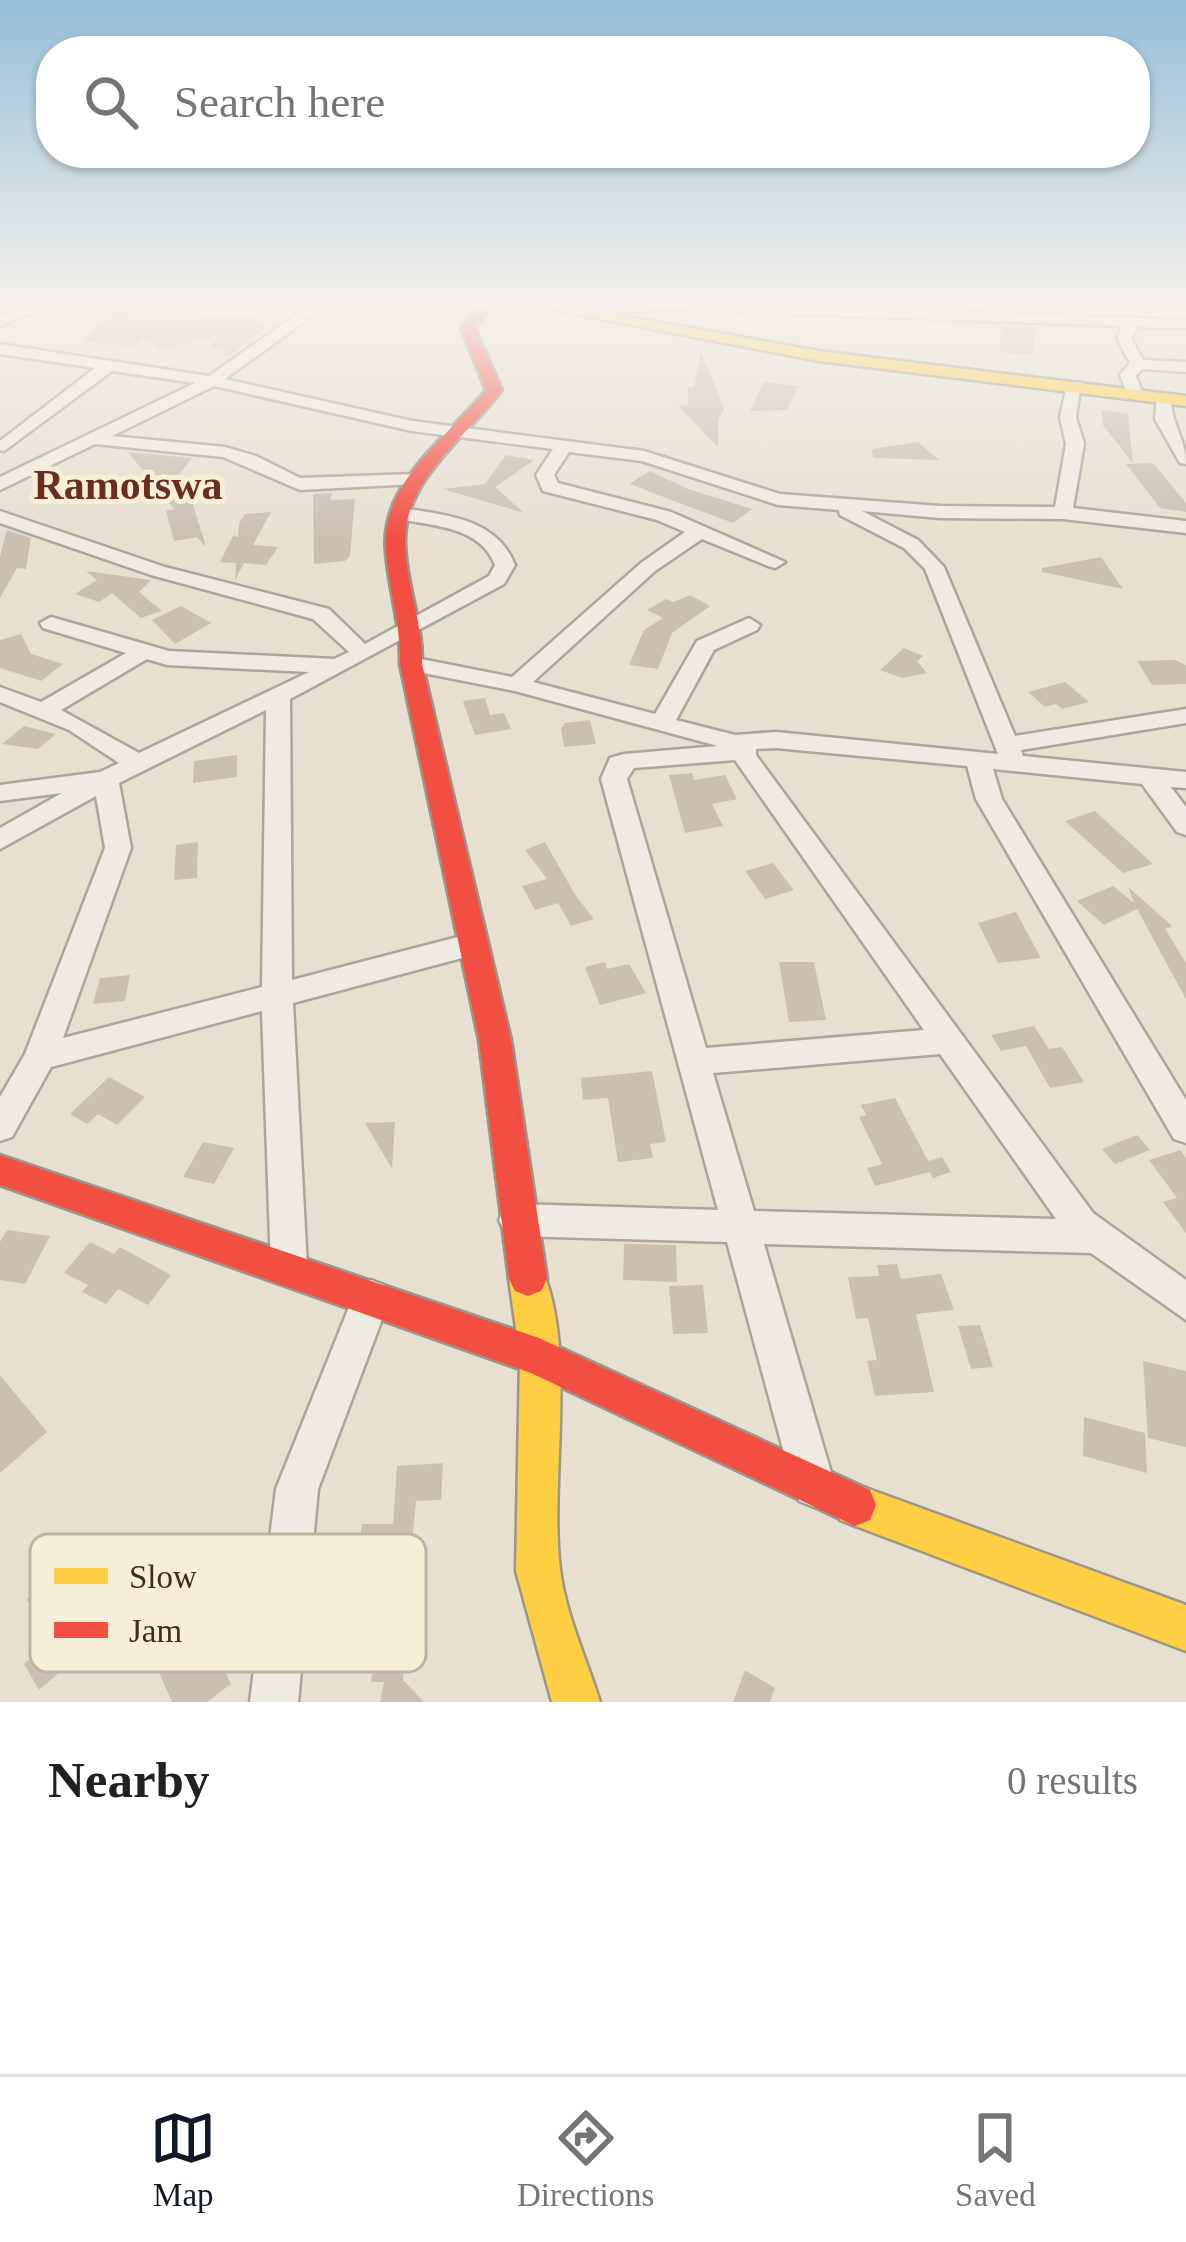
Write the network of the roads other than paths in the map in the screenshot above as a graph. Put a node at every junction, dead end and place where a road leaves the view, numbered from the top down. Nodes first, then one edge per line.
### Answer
1 (89, 380) edge
2 (208, 380) edge
3 (491, 380) edge
4 (1035, 380) edge
5 (1135, 380) edge
6 (212, 381) junction
7 (1075, 385) junction
8 (1161, 399) edge
9 (462, 434) junction
10 (99, 440) junction
11 (2, 446) edge
12 (563, 448) junction
13 (80, 449) junction
14 (1186, 459) edge
15 (414, 479) junction
16 (0, 484) edge
17 (838, 506) junction
18 (1063, 513) junction
19 (401, 514) junction
20 (0, 517) edge
21 (1186, 527) edge
22 (700, 530) junction
23 (775, 562) dead end
24 (414, 621) junction
25 (51, 623) dead end
26 (749, 625) dead end
27 (145, 650) junction
28 (363, 654) junction
29 (411, 664) junction
30 (338, 666) junction
31 (517, 685) junction
32 (0, 694) edge
33 (278, 695) junction
34 (43, 711) junction
35 (1186, 716) edge
36 (662, 723) junction
37 (741, 747) junction
38 (1011, 755) junction
39 (135, 762) junction
40 (978, 762) junction
41 (106, 779) junction
42 (1152, 779) junction
43 (1186, 781) edge
44 (0, 794) edge
45 (1186, 826) edge
46 (0, 840) edge
47 (473, 944) junction
48 (277, 993) junction
49 (945, 1042) junction
50 (40, 1057) junction
51 (692, 1062) junction
52 (0, 1127) edge
53 (1186, 1129) edge
54 (0, 1169) edge
55 (518, 1220) junction
56 (740, 1226) junction
57 (1094, 1237) junction
58 (290, 1267) junction
59 (371, 1298) junction
60 (1186, 1302) edge
61 (539, 1357) junction
62 (815, 1490) junction
63 (292, 1534) edge
64 (1186, 1628) edge
65 (277, 1672) edge
66 (274, 1702) edge
67 (576, 1702) edge

1 - 11 street
2 - 6 street
3 - 9 street
4 - 7 street
5 - 8 street
6 - 9 street
6 - 10 street
7 - 8 street
7 - 18 street
8 - 14 street
9 - 12 street
9 - 15 street
10 - 13 street
10 - 15 street
11 - 13 street
12 - 17 street
12 - 22 street
13 - 16 street
15 - 19 street
17 - 18 street
17 - 38 street
18 - 21 street
19 - 24 street
19 - 24 street
20 - 28 street
22 - 23 street
22 - 31 street
24 - 28 street
24 - 29 street
25 - 27 street
26 - 36 street
27 - 30 street
27 - 34 street
28 - 30 street
29 - 31 street
29 - 47 street
30 - 33 street
31 - 36 street
32 - 34 street
33 - 39 street
33 - 48 street
34 - 39 street
35 - 38 street
36 - 37 street
37 - 40 street
37 - 49 street
37 - 51 street
38 - 40 street
38 - 42 street
39 - 41 street
40 - 53 street
41 - 44 street
41 - 46 street
41 - 50 street
42 - 43 street
42 - 45 street
47 - 48 street
47 - 55 street
48 - 50 street
48 - 58 street
49 - 51 street
49 - 57 street
50 - 52 street
51 - 56 street
54 - 58 street
55 - 56 street
55 - 61 street
56 - 57 street
56 - 62 street
57 - 60 street
58 - 59 street
59 - 61 street
59 - 63 street
61 - 62 street
61 - 67 street
62 - 64 street
65 - 66 street

